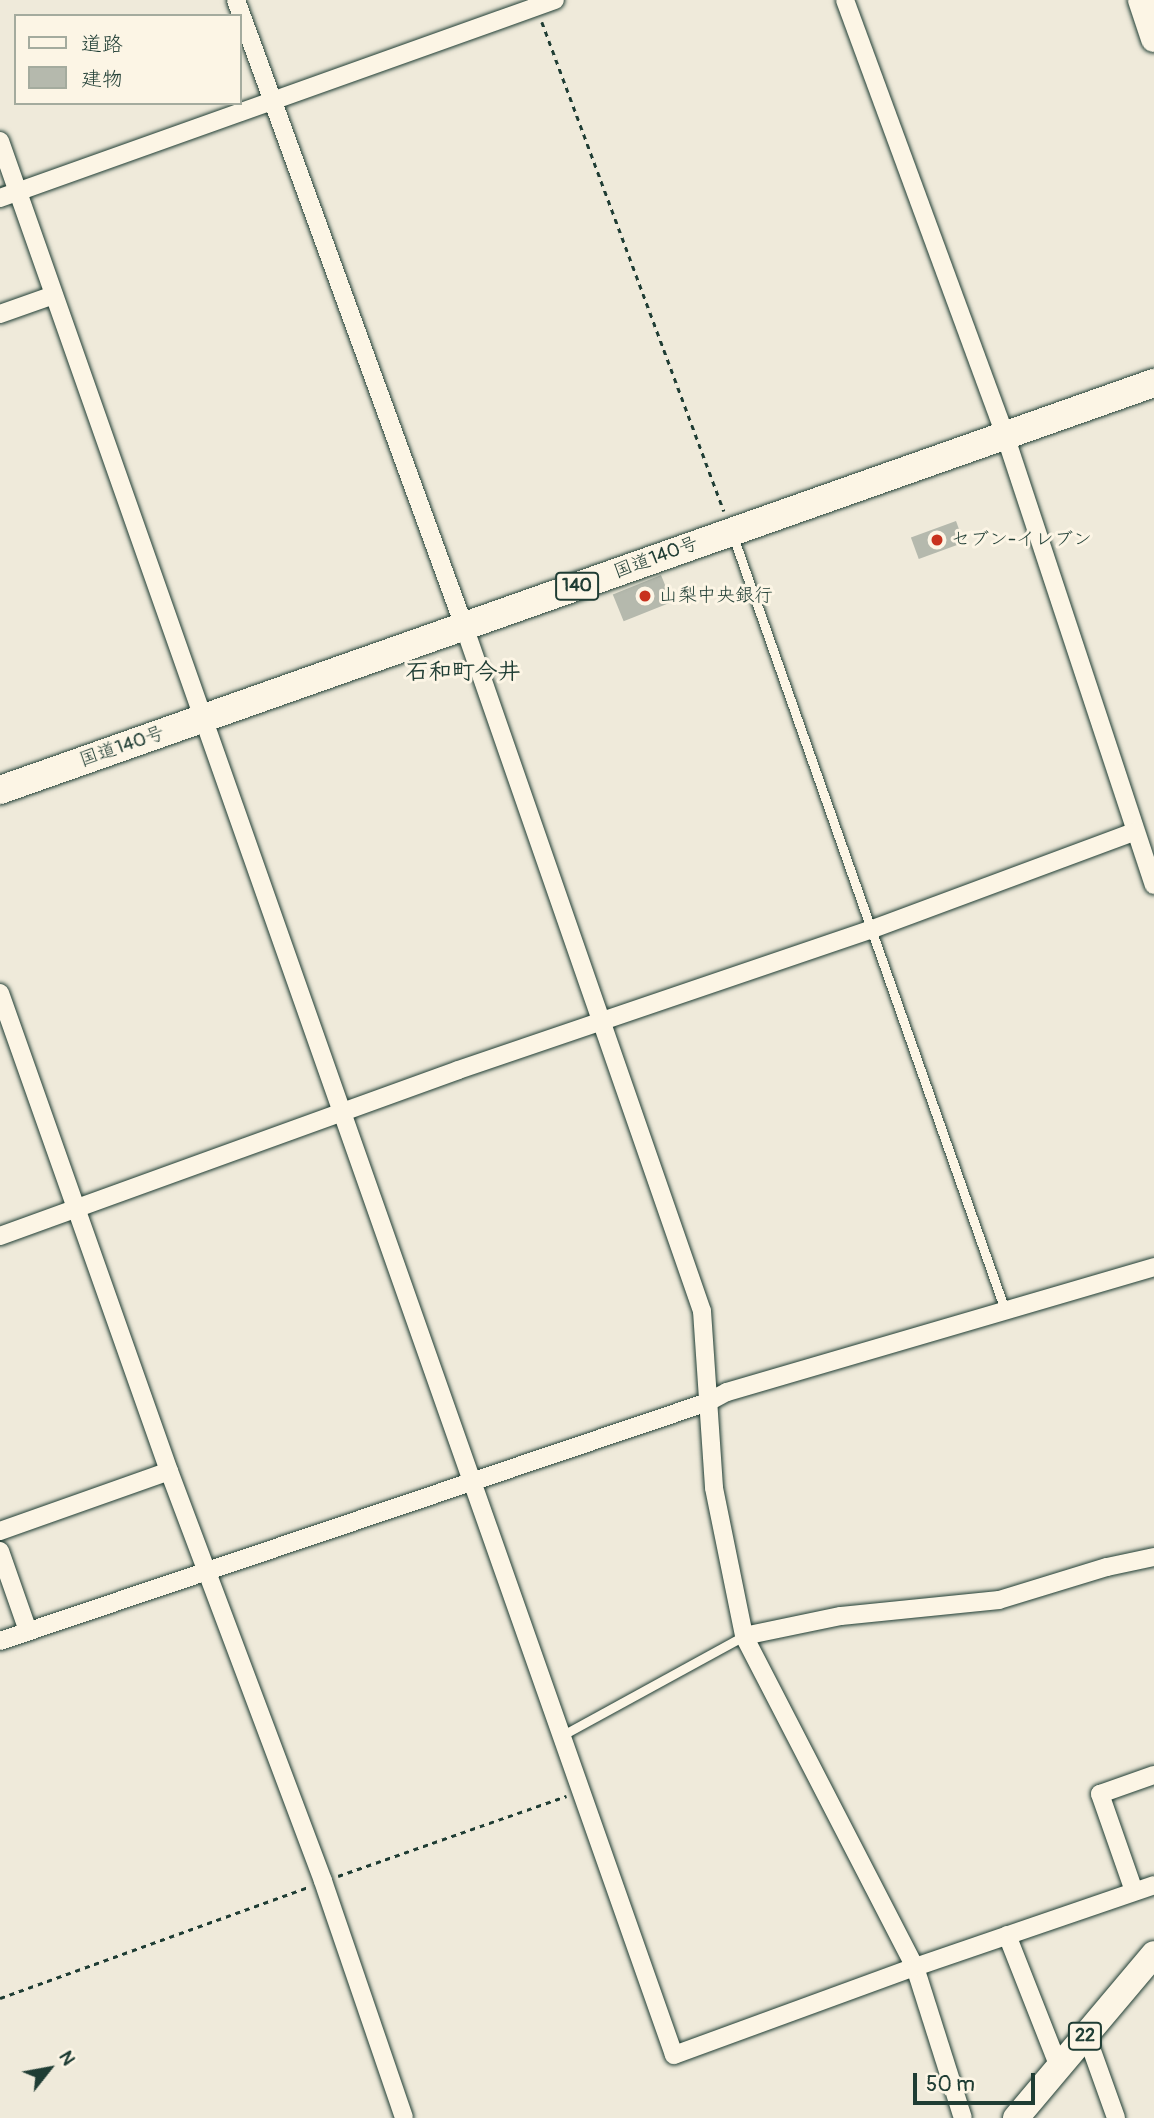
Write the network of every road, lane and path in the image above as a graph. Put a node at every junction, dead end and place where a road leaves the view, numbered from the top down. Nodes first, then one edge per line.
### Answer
1 (555, 0) edge
2 (845, 0) edge
3 (1141, 0) edge
4 (536, 7) junction
5 (242, 16) edge
6 (1154, 39) edge
7 (274, 101) junction
8 (0, 141) edge
9 (18, 192) junction
10 (0, 198) edge
11 (54, 295) junction
12 (0, 314) edge
13 (1154, 383) edge
14 (1005, 435) junction
15 (732, 531) junction
16 (464, 626) junction
17 (202, 719) junction
18 (0, 790) edge
19 (1135, 832) junction
20 (1154, 885) edge
21 (870, 930) junction
22 (0, 993) edge
23 (602, 1021) junction
24 (342, 1114) junction
25 (75, 1208) junction
26 (0, 1236) edge
27 (1154, 1267) edge
28 (1005, 1310) junction
29 (708, 1402) junction
30 (169, 1471) junction
31 (472, 1483) junction
32 (0, 1531) edge
33 (0, 1550) edge
34 (1154, 1557) edge
35 (207, 1570) junction
36 (28, 1631) junction
37 (744, 1636) junction
38 (0, 1641) edge
39 (561, 1736) junction
40 (1154, 1775) edge
41 (579, 1792) junction
42 (323, 1881) junction
43 (1154, 1885) edge
44 (1134, 1891) junction
45 (1007, 1935) junction
46 (1154, 1954) edge
47 (915, 1966) junction
48 (0, 1998) edge
49 (1086, 2034) junction
50 (1059, 2067) junction
51 (404, 2118) edge
52 (963, 2118) edge
53 (1016, 2118) edge
54 (1116, 2118) edge

1 - 4 street
2 - 14 street
3 - 6 main road
4 - 7 street
4 - 15 path
5 - 7 street
7 - 9 street
7 - 16 street
8 - 9 street
9 - 10 street
9 - 11 street
11 - 12 street
11 - 17 street
13 - 14 highway, 国道140号 / 140
14 - 15 highway, 国道140号 / 140
14 - 19 street
15 - 16 highway, 国道140号 / 140
15 - 21 lane
16 - 17 highway, 国道140号 / 140
16 - 23 street
17 - 18 highway, 国道140号 / 140
17 - 24 street
19 - 20 street
19 - 21 street
21 - 23 street
21 - 28 lane
22 - 25 street
23 - 24 street
23 - 29 street
24 - 25 street
24 - 31 street
25 - 26 street
25 - 30 street
27 - 28 street
28 - 29 street
29 - 31 street
29 - 37 street
30 - 32 street
30 - 35 street
31 - 35 street
31 - 39 street
33 - 36 street
34 - 37 street
35 - 36 street
35 - 42 street
36 - 38 street
37 - 39 lane
37 - 47 street
39 - 41 street
40 - 44 street
41 - 42 path
41 - 47 street
42 - 48 path
42 - 51 street
43 - 44 street
44 - 45 street
45 - 47 street
45 - 50 street
46 - 49 main road, 22
47 - 52 street
49 - 50 main road, 22
49 - 54 street
50 - 53 main road, 22

